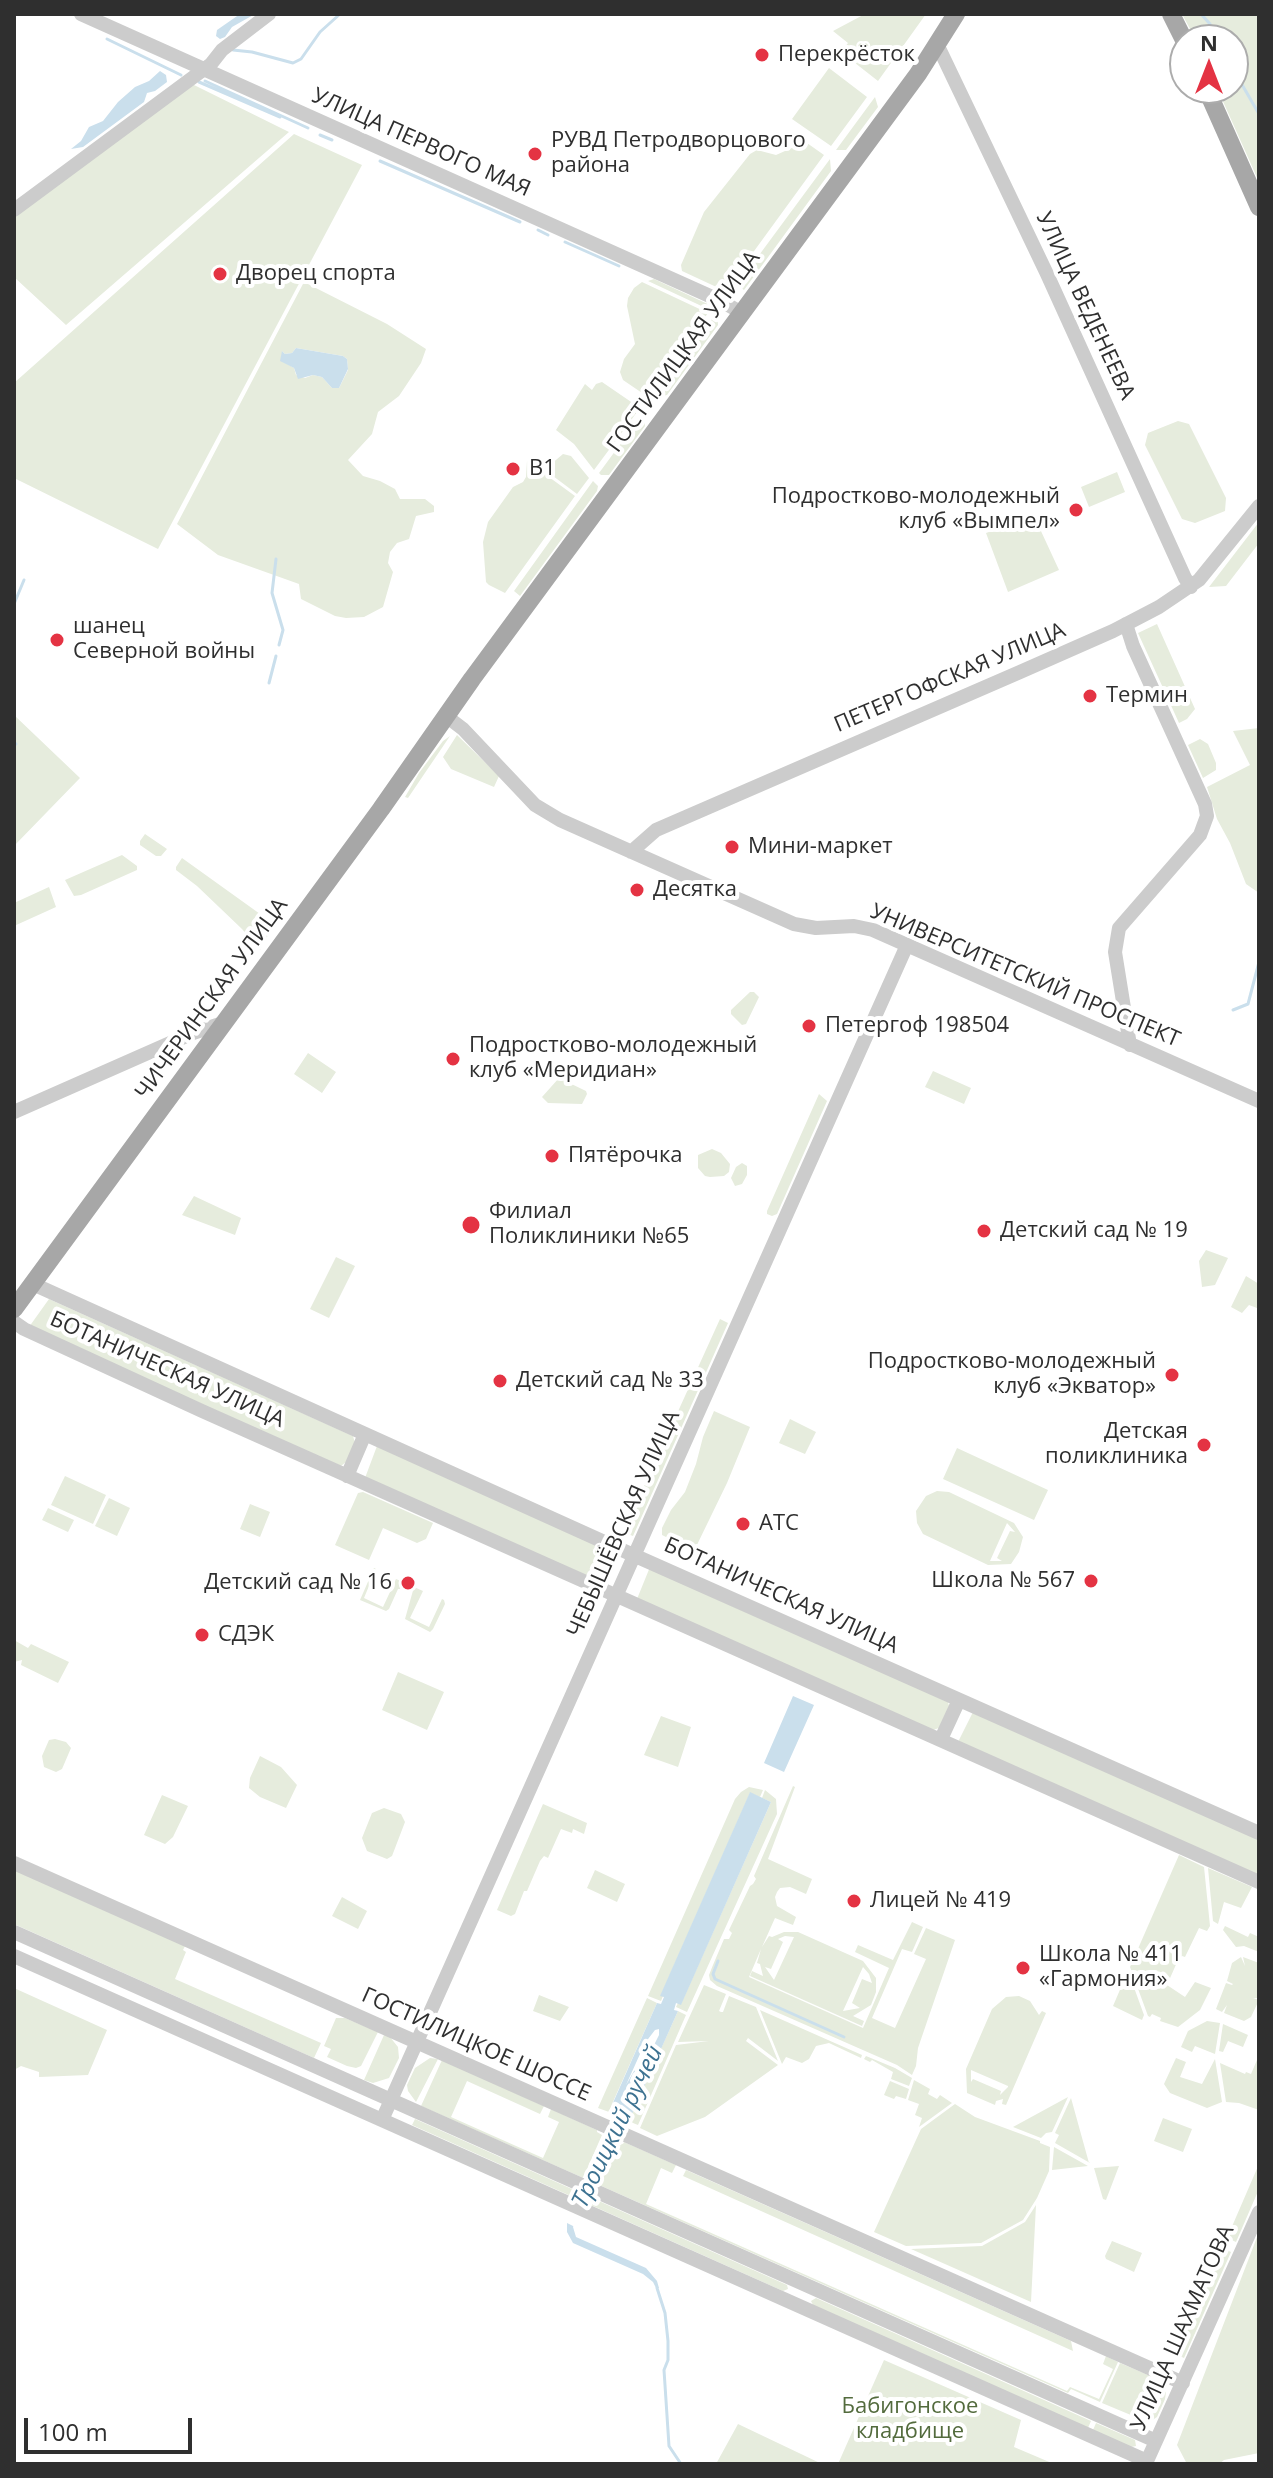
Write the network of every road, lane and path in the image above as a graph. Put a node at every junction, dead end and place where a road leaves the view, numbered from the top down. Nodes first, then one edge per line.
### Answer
1 (81, 14) edge
2 (269, 14) edge
3 (956, 14) edge
4 (110, 20) edge
5 (937, 44) junction
6 (203, 69) junction
7 (1213, 104) edge
8 (1259, 207) edge
9 (14, 210) edge
10 (742, 313) junction
11 (1259, 506) edge
12 (1191, 587) junction
13 (1126, 624) junction
14 (446, 716) junction
15 (631, 852) junction
16 (907, 945) junction
17 (223, 1023) junction
18 (1130, 1045) junction
19 (1259, 1101) edge
20 (14, 1112) edge
21 (33, 1284) junction
22 (16, 1303) edge
23 (14, 1322) edge
24 (365, 1434) junction
25 (347, 1476) junction
26 (635, 1554) junction
27 (616, 1595) junction
28 (959, 1700) junction
29 (941, 1739) junction
30 (1259, 1833) edge
31 (14, 1863) edge
32 (1259, 1882) edge
33 (14, 1932) edge
34 (14, 1956) edge
35 (416, 2042) junction
36 (391, 2100) junction
37 (382, 2120) junction
38 (1259, 2212) edge
39 (804, 2285) junction
40 (795, 2305) junction
41 (1183, 2383) junction
42 (1156, 2441) junction
43 (1148, 2463) edge

1 - 4 street, УЛИЦА ПЕРВОГО МАЯ
2 - 6 street
3 - 5 main road, ГОСТИЛИЦКАЯ УЛИЦА
4 - 6 street, УЛИЦА ПЕРВОГО МАЯ
5 - 10 main road, ГОСТИЛИЦКАЯ УЛИЦА
5 - 12 street, УЛИЦА ВЕДЕНЕЕВА
6 - 9 street
6 - 10 street, УЛИЦА ПЕРВОГО МАЯ
7 - 8 main road
10 - 14 main road, ГОСТИЛИЦКАЯ УЛИЦА
11 - 12 street, ПЕТЕРГОФСКАЯ УЛИЦА
12 - 13 street, ПЕТЕРГОФСКАЯ УЛИЦА
13 - 15 street, ПЕТЕРГОФСКАЯ УЛИЦА
13 - 18 street
14 - 15 street, УНИВЕРСИТЕТСКИЙ ПРОСПЕКТ
14 - 17 main road, ЧИЧЕРИНСКАЯ УЛИЦА
15 - 16 street, УНИВЕРСИТЕТСКИЙ ПРОСПЕКТ
16 - 18 street, УНИВЕРСИТЕТСКИЙ ПРОСПЕКТ
16 - 26 street, ЧЕБЫШЁВСКАЯ УЛИЦА
17 - 20 street
17 - 21 main road, ЧИЧЕРИНСКАЯ УЛИЦА
18 - 19 street, УНИВЕРСИТЕТСКИЙ ПРОСПЕКТ
21 - 22 main road, ЧИЧЕРИНСКАЯ УЛИЦА
21 - 24 street, БОТАНИЧЕСКАЯ УЛИЦА
23 - 25 street, БОТАНИЧЕСКАЯ УЛИЦА
24 - 25 street
24 - 26 street, БОТАНИЧЕСКАЯ УЛИЦА
25 - 27 street, БОТАНИЧЕСКАЯ УЛИЦА
26 - 27 street, ЧЕБЫШЁВСКАЯ УЛИЦА
26 - 28 street, БОТАНИЧЕСКАЯ УЛИЦА
27 - 29 street, БОТАНИЧЕСКАЯ УЛИЦА
27 - 35 street, ЧЕБЫШЁВСКАЯ УЛИЦА
28 - 29 street
28 - 30 street, БОТАНИЧЕСКАЯ УЛИЦА
29 - 32 street, БОТАНИЧЕСКАЯ УЛИЦА
31 - 35 street, ГОСТИЛИЦКОЕ ШОССЕ
33 - 36 street
34 - 37 street
35 - 36 street, ЧЕБЫШЁВСКАЯ УЛИЦА
35 - 41 street, ГОСТИЛИЦКОЕ ШОССЕ
36 - 37 street, ЧЕБЫШЁВСКАЯ УЛИЦА
36 - 39 street
37 - 40 street
38 - 41 street, УЛИЦА ШАХМАТОВА
39 - 40 street
39 - 42 street
40 - 43 street
41 - 42 street, УЛИЦА ШАХМАТОВА
42 - 43 street, УЛИЦА ШАХМАТОВА

